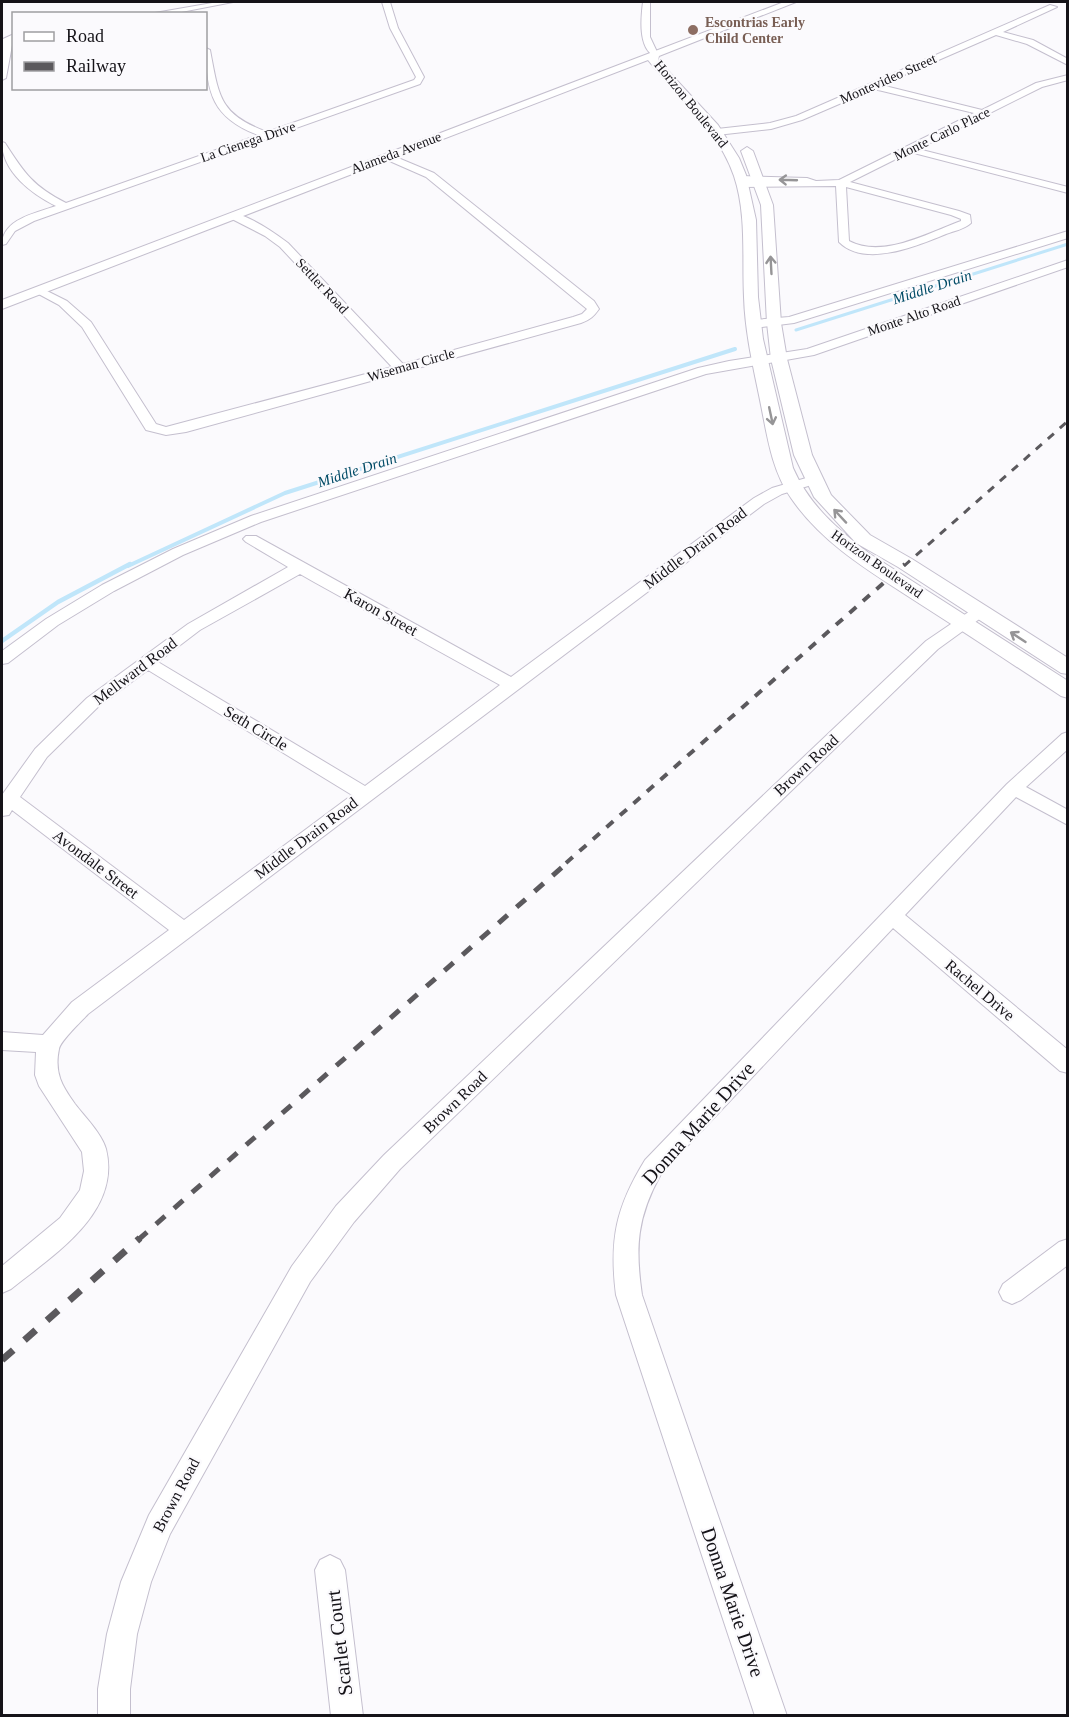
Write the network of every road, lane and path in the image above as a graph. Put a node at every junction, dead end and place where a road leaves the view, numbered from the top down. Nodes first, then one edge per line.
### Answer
1 (174, 2) edge
2 (230, 2) edge
3 (386, 2) edge
4 (646, 2) edge
5 (791, 2) edge
6 (1053, 7) dead end
7 (188, 11) edge
8 (994, 32) junction
9 (646, 36) junction
10 (12, 37) edge
11 (688, 41) junction
12 (654, 54) junction
13 (207, 56) edge
14 (1068, 63) edge
15 (2, 67) edge
16 (616, 69) junction
17 (662, 70) junction
18 (1068, 77) edge
19 (2, 78) edge
20 (874, 86) junction
21 (984, 113) junction
22 (732, 131) junction
23 (717, 132) junction
24 (267, 135) junction
25 (2, 145) edge
26 (912, 150) junction
27 (388, 157) junction
28 (742, 181) junction
29 (760, 182) junction
30 (841, 183) junction
31 (1068, 190) edge
32 (64, 206) junction
33 (234, 216) junction
34 (1068, 234) edge
35 (2, 242) edge
36 (1068, 262) edge
37 (39, 291) junction
38 (2, 305) edge
39 (774, 323) junction
40 (754, 324) junction
41 (759, 359) junction
42 (779, 360) junction
43 (400, 368) junction
44 (813, 480) junction
45 (792, 486) junction
46 (251, 539) dead end
47 (300, 567) junction
48 (971, 617) junction
49 (2, 659) edge
50 (147, 662) junction
51 (1068, 668) edge
52 (511, 684) junction
53 (1068, 691) edge
54 (1068, 738) edge
55 (1014, 788) junction
56 (364, 794) junction
57 (5, 804) edge
58 (1068, 819) edge
59 (892, 915) junction
60 (184, 931) junction
61 (2, 1041) edge
62 (48, 1044) junction
63 (1068, 1064) edge
64 (1068, 1250) edge
65 (2, 1281) edge
66 (1012, 1292) dead end
67 (330, 1570) dead end
68 (114, 1716) edge
69 (347, 1716) edge
70 (771, 1716) edge

1 - 7 street
2 - 7 street
3 - 24 street, La Cienega Drive
4 - 9 street
5 - 11 main road, Alameda Avenue
6 - 8 street, Montevideo Street
8 - 14 street
8 - 20 street, Montevideo Street
9 - 11 main road
9 - 12 street
10 - 15 street
11 - 12 main road, Alameda Avenue
12 - 16 main road, Alameda Avenue
12 - 17 main road, Horizon Boulevard
12 - 22 main road, Horizon Boulevard
13 - 24 street
15 - 19 street
16 - 17 main road
16 - 27 main road, Alameda Avenue
17 - 23 main road, Horizon Boulevard
18 - 21 street, Monte Carlo Place
20 - 21 street
20 - 22 street, Montevideo Street
21 - 26 street, Monte Carlo Place
22 - 23 street, Montevideo Street
22 - 29 main road, Horizon Boulevard
23 - 28 main road, Horizon Boulevard
24 - 32 street, La Cienega Drive
25 - 32 street
26 - 30 street, Monte Carlo Place
26 - 31 street
27 - 33 main road, Alameda Avenue
27 - 43 street, Wiseman Circle
28 - 29 street, Monte Carlo Place
28 - 40 main road, Horizon Boulevard
29 - 30 street, Monte Carlo Place
39 -> 29 main road, Horizon Boulevard
30 - 30 street
32 - 35 street, La Cienega Drive
33 - 37 main road, Alameda Avenue
33 - 43 street, Settler Road
34 - 39 street
36 - 42 street, Monte Alto Road
37 - 38 main road, Alameda Avenue
37 - 43 street, Wiseman Circle
39 - 40 street
39 - 42 main road, Horizon Boulevard
40 - 41 main road, Horizon Boulevard
41 - 42 street, Monte Alto Road
41 -> 45 main road, Horizon Boulevard
41 - 49 street, Monte Alto Road
42 - 44 main road, Horizon Boulevard
44 - 45 street, Middle Drain Road
48 -> 44 main road, Horizon Boulevard
45 - 48 main road, Horizon Boulevard
45 - 52 street, Middle Drain Road
46 - 47 street, Karon Street
47 - 50 street, Mellward Road
47 - 52 street, Karon Street
51 -> 48 main road, Horizon Boulevard
48 - 53 main road, Horizon Boulevard
48 - 68 street, Brown Road
50 - 56 street, Seth Circle
50 - 57 street, Mellward Road
52 - 56 street, Middle Drain Road
54 - 55 street, Donna Marie Drive
55 - 58 street
55 - 59 street, Donna Marie Drive
56 - 60 street, Middle Drain Road
57 - 60 street, Avondale Street
59 - 63 street, Rachel Drive
59 - 70 street, Donna Marie Drive
60 - 62 street, Middle Drain Road
61 - 62 street
62 - 65 street
64 - 66 street
67 - 69 street, Scarlet Court

